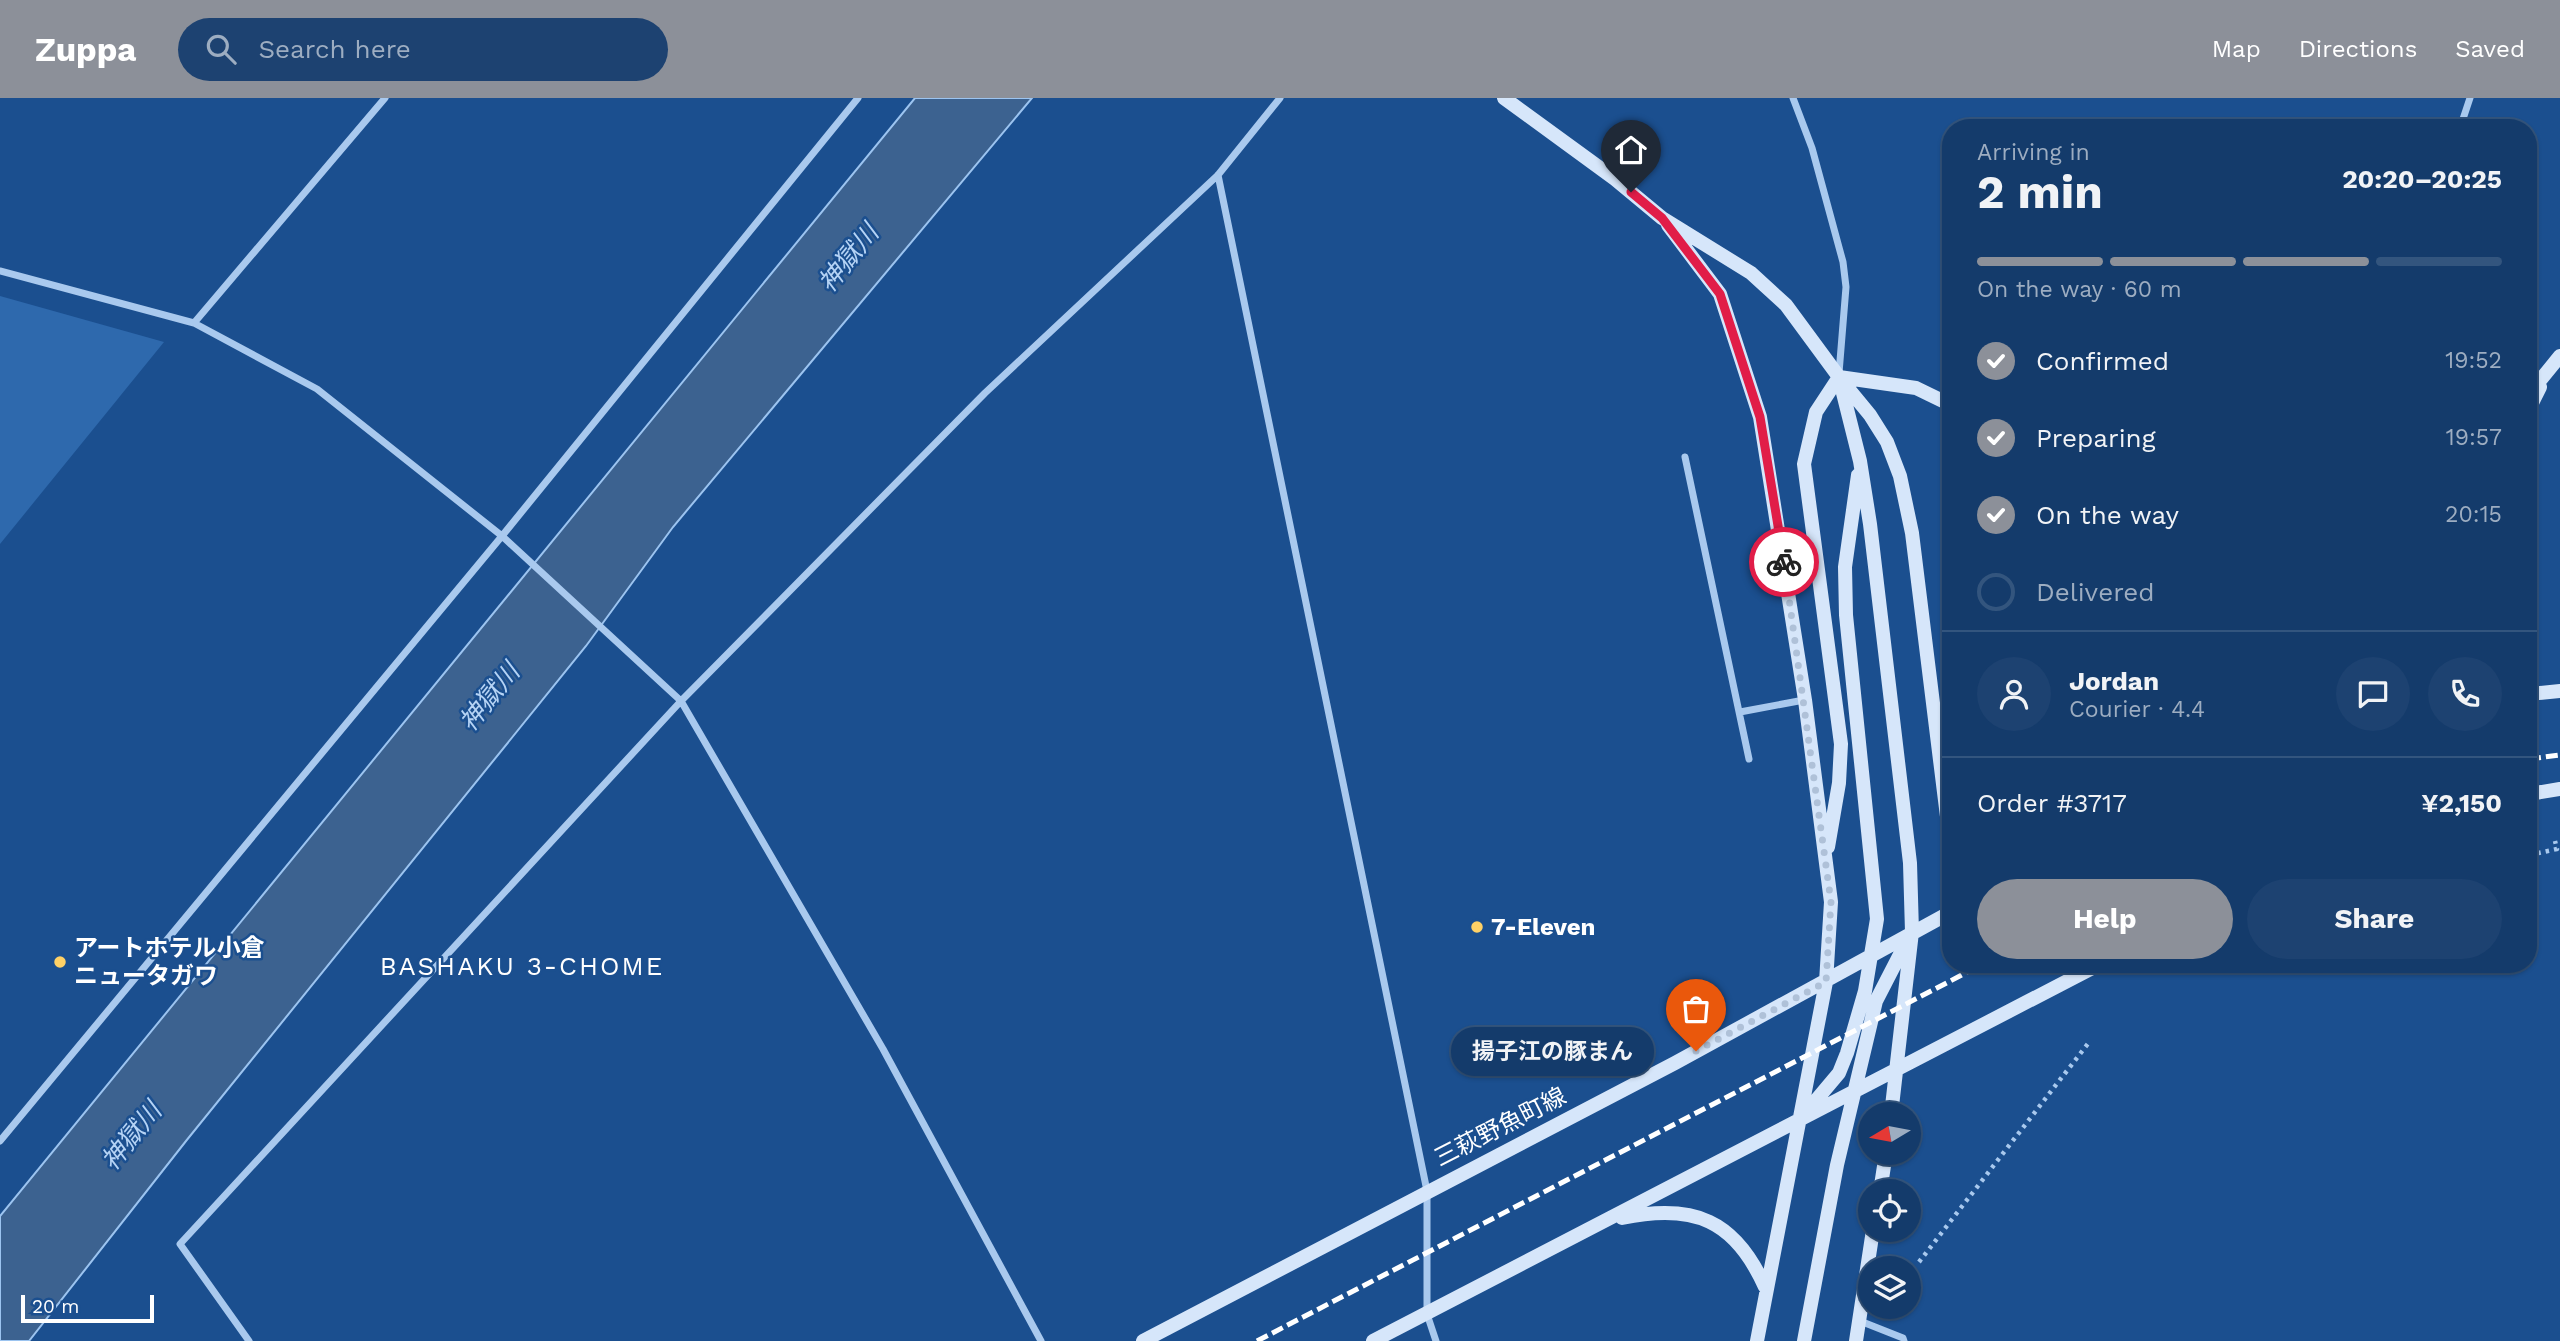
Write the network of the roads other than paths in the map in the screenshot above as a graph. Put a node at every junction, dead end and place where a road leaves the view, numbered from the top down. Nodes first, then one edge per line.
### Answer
1 (385, 98) edge
2 (858, 98) edge
3 (1280, 98) edge
4 (1504, 98) edge
5 (1793, 98) edge
6 (2470, 98) edge
7 (2463, 119) edge
8 (1218, 175) junction
9 (1662, 218) junction
10 (0, 271) edge
11 (194, 323) junction
12 (2560, 356) edge
13 (2547, 373) junction
14 (1839, 377) junction
15 (2537, 385) edge
16 (2537, 393) edge
17 (1942, 400) edge
18 (1685, 457) dead end
19 (1860, 461) junction
20 (502, 536) junction
21 (2560, 691) edge
22 (2537, 693) edge
23 (1805, 699) junction
24 (681, 701) junction
25 (1740, 712) junction
26 (1749, 759) dead end
27 (1942, 776) edge
28 (2560, 789) edge
29 (2537, 793) edge
30 (1826, 861) junction
31 (1942, 917) edge
32 (1912, 932) junction
33 (1873, 955) junction
34 (2083, 973) edge
35 (1826, 982) junction
36 (1898, 1071) junction
37 (1853, 1092) junction
38 (1893, 1102) edge
39 (1801, 1117) junction
40 (0, 1141) edge
41 (1427, 1191) junction
42 (1605, 1222) junction
43 (1872, 1242) edge
44 (1765, 1287) junction
45 (1427, 1314) junction
46 (1859, 1321) junction
47 (249, 1341) edge
48 (1041, 1341) edge
49 (1143, 1341) edge
50 (1373, 1341) edge
51 (1436, 1341) edge
52 (1756, 1341) edge
53 (1804, 1341) edge
54 (1856, 1341) edge
55 (1904, 1341) edge

1 - 11 street
2 - 20 street
3 - 8 street
4 - 9 street
5 - 14 street
6 - 7 street
8 - 24 street
8 - 41 street
9 - 14 street
9 - 23 street
10 - 11 street
11 - 20 street
12 - 13 street
13 - 15 street
13 - 16 street
14 - 17 street
14 - 19 street
14 - 27 street
14 - 30 street
18 - 25 street
19 - 32 street
19 - 33 street
20 - 24 street
20 - 40 street
21 - 22 street
23 - 25 street
23 - 30 street
24 - 47 street
24 - 48 street
25 - 26 street
28 - 29 street
30 - 35 street
31 - 32 street, 三萩野魚町線
32 - 33 street, 三萩野魚町線
32 - 36 street
32 - 37 street
33 - 35 street, 三萩野魚町線
33 - 39 street
34 - 36 street
35 - 39 street
35 - 41 street, 三萩野魚町線
36 - 37 street
36 - 38 street
37 - 39 street
37 - 53 street
39 - 42 street
39 - 44 street
41 - 45 street
41 - 49 street, 三萩野魚町線
42 - 44 street
42 - 45 street
43 - 46 street
44 - 52 street
45 - 50 street
45 - 51 street
46 - 54 street
46 - 55 street

